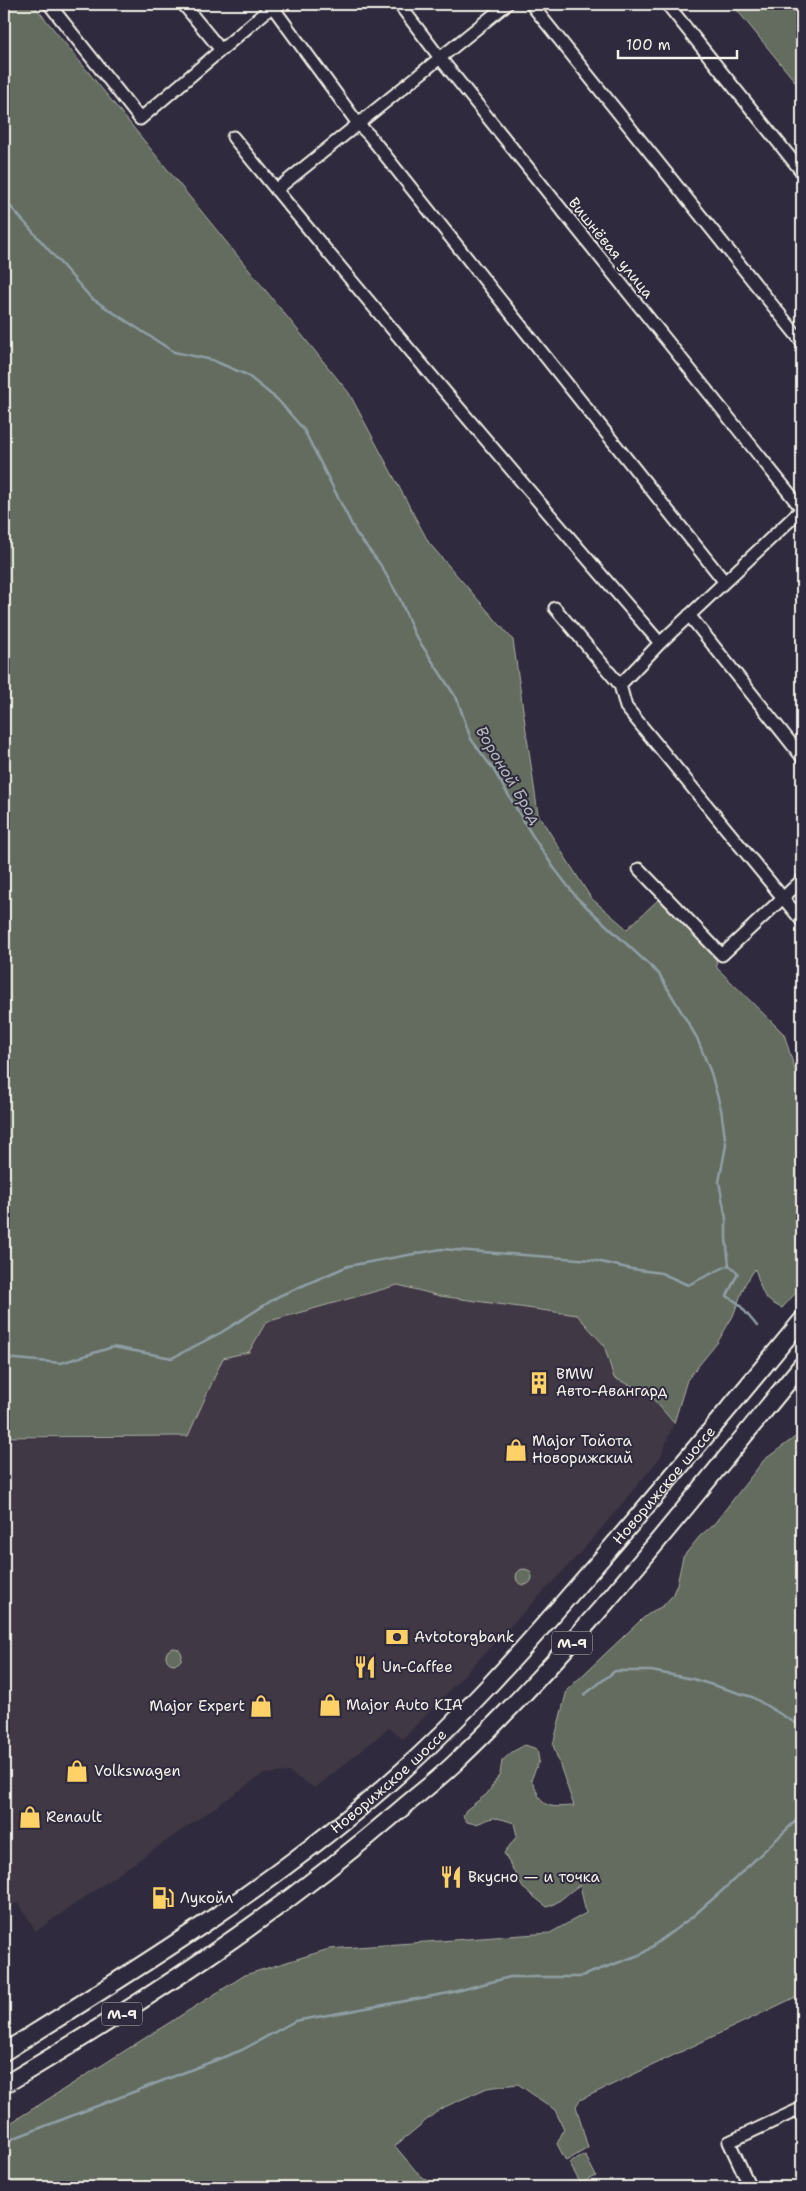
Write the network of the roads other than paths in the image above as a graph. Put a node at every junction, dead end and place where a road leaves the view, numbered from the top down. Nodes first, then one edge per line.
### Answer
1 (49, 4) edge
2 (183, 4) edge
3 (399, 4) edge
4 (507, 4) edge
5 (531, 4) edge
6 (667, 4) edge
7 (273, 5) edge
8 (221, 50) junction
9 (440, 58) junction
10 (359, 125) junction
11 (233, 137) dead end
12 (802, 172) edge
13 (276, 190) junction
14 (802, 342) edge
15 (802, 509) edge
16 (724, 581) junction
17 (555, 608) dead end
18 (689, 614) junction
19 (660, 643) junction
20 (620, 685) junction
21 (802, 758) edge
22 (640, 869) dead end
23 (802, 880) edge
24 (784, 898) junction
25 (802, 921) edge
26 (802, 1320) edge
27 (802, 1365) edge
28 (4, 2052) edge
29 (4, 2085) edge
30 (802, 2108) edge
31 (750, 2187) edge

1 - 8 street
2 - 8 street
3 - 9 street, Вишнёвая улица
4 - 9 street
5 - 14 street
6 - 12 street
7 - 8 street
7 - 10 street
9 - 10 street
9 - 15 street, Вишнёвая улица
10 - 13 street
10 - 16 street
11 - 13 street
13 - 19 street
15 - 16 street
16 - 18 street
17 - 20 street
18 - 19 street
18 - 21 street
19 - 20 street
20 - 24 street
22 - 24 street
23 - 24 street
24 - 25 street
26 - 28 highway, Новорижское шоссе / М-9
27 - 29 highway, Новорижское шоссе / М-9
30 - 31 street

